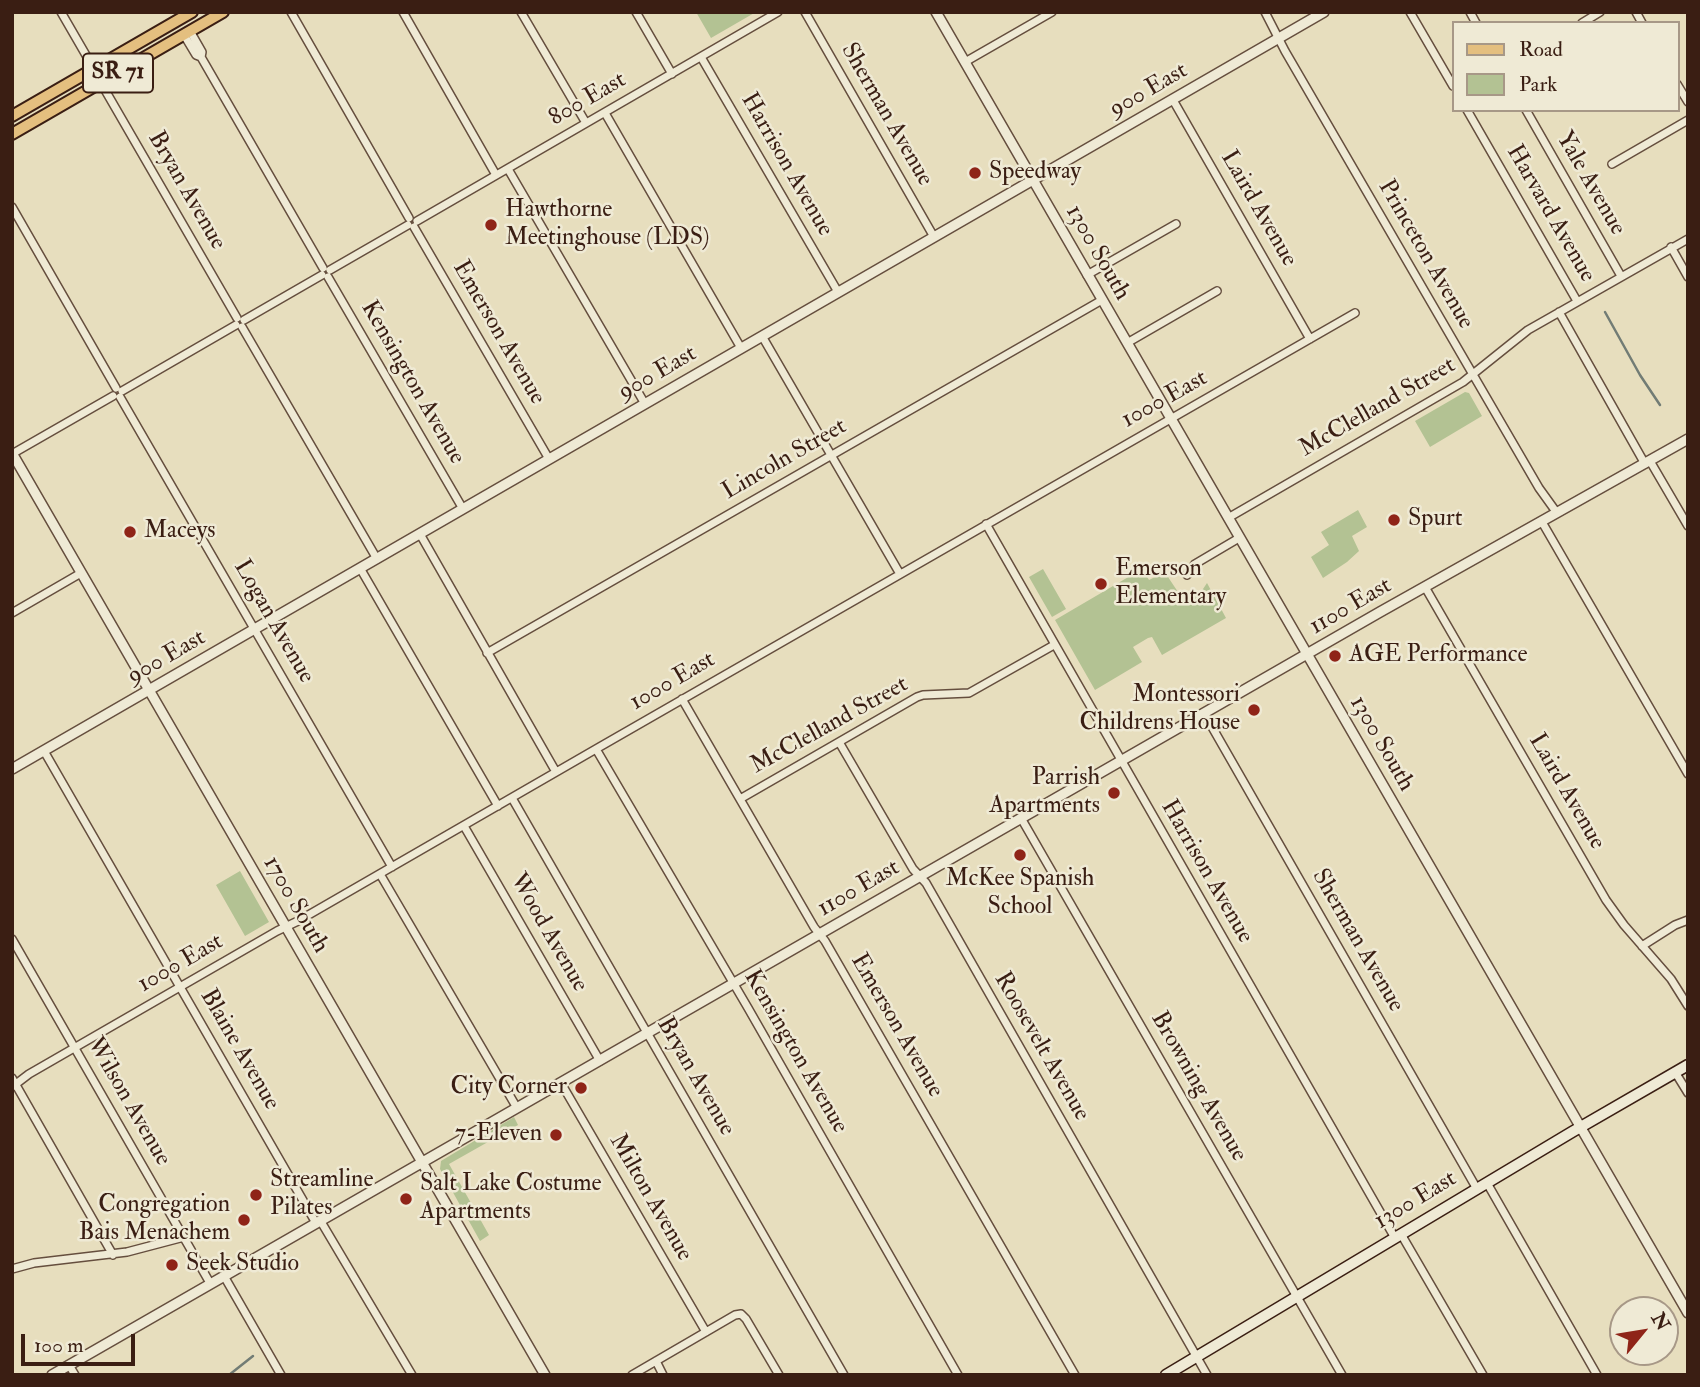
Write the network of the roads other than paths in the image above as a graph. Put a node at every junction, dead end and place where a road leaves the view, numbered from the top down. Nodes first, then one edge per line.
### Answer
1 (61, 12) edge
2 (192, 12) edge
3 (223, 12) edge
4 (291, 12) edge
5 (403, 12) edge
6 (521, 12) edge
7 (636, 12) edge
8 (778, 12) edge
9 (805, 12) edge
10 (936, 12) edge
11 (1052, 12) edge
12 (1265, 12) edge
13 (1324, 12) edge
14 (1410, 12) edge
15 (187, 33) junction
16 (1279, 38) junction
17 (701, 57) junction
18 (965, 62) junction
19 (94, 69) junction
20 (672, 74) junction
21 (102, 83) junction
22 (1452, 84) edge
23 (1172, 100) junction
24 (1468, 112) edge
25 (1527, 112) edge
26 (604, 113) junction
27 (12, 116) edge
28 (1688, 120) edge
29 (586, 124) junction
30 (12, 134) edge
31 (1612, 164) dead end
32 (508, 169) junction
33 (496, 175) junction
34 (1032, 181) junction
35 (12, 207) edge
36 (412, 223) junction
37 (1176, 224) dead end
38 (934, 237) junction
39 (1688, 239) edge
40 (1671, 247) junction
41 (326, 273) junction
42 (1087, 275) junction
43 (1621, 276) junction
44 (1688, 277) edge
45 (1217, 291) dead end
46 (838, 292) junction
47 (1102, 300) junction
48 (1577, 301) junction
49 (1559, 312) junction
50 (1354, 313) dead end
51 (240, 323) junction
52 (762, 336) junction
53 (1310, 339) junction
54 (1127, 343) junction
55 (741, 348) junction
56 (1473, 374) junction
57 (118, 393) junction
58 (645, 404) junction
59 (1170, 419) junction
60 (1688, 439) edge
61 (12, 454) edge
62 (831, 456) junction
63 (550, 459) junction
64 (1648, 462) junction
65 (463, 509) junction
66 (1557, 513) junction
67 (1228, 518) junction
68 (1542, 522) junction
69 (986, 524) junction
70 (1688, 526) edge
71 (420, 534) junction
72 (1239, 538) junction
73 (377, 559) junction
74 (360, 568) junction
75 (81, 573) junction
76 (900, 574) junction
77 (1187, 575) dead end
78 (1425, 587) junction
79 (12, 613) edge
80 (255, 629) junction
81 (1054, 645) junction
82 (487, 653) junction
83 (1307, 654) junction
84 (149, 691) junction
85 (682, 699) junction
86 (1203, 713) junction
87 (839, 741) junction
88 (596, 748) junction
89 (44, 751) junction
90 (1120, 761) junction
91 (12, 769) edge
92 (556, 772) junction
93 (1688, 774) edge
94 (512, 798) junction
95 (740, 799) junction
96 (498, 806) junction
97 (1021, 818) junction
98 (464, 825) junction
99 (392, 867) junction
100 (380, 874) junction
101 (920, 877) junction
102 (1688, 920) edge
103 (286, 927) junction
104 (820, 934) junction
105 (12, 939) edge
106 (1642, 946) junction
107 (733, 984) junction
108 (180, 987) junction
109 (1688, 1006) edge
110 (648, 1033) junction
111 (75, 1048) junction
112 (600, 1061) junction
113 (1688, 1065) edge
114 (1675, 1072) junction
115 (13, 1083) edge
116 (561, 1083) junction
117 (1688, 1093) edge
118 (517, 1108) junction
119 (1580, 1127) junction
120 (422, 1162) junction
121 (1487, 1183) junction
122 (1477, 1189) junction
123 (318, 1221) junction
124 (1398, 1236) junction
125 (184, 1237) junction
126 (113, 1255) junction
127 (12, 1269) edge
128 (224, 1276) junction
129 (210, 1283) junction
130 (1297, 1297) junction
131 (1688, 1313) edge
132 (706, 1332) junction
133 (1196, 1357) junction
134 (656, 1361) junction
135 (69, 1365) junction
136 (51, 1375) edge
137 (75, 1375) edge
138 (281, 1375) edge
139 (412, 1375) edge
140 (545, 1375) edge
141 (632, 1375) edge
142 (663, 1375) edge
143 (779, 1375) edge
144 (844, 1375) edge
145 (958, 1375) edge
146 (1074, 1375) edge
147 (1166, 1375) edge
148 (1207, 1375) edge
149 (1342, 1375) edge
150 (1483, 1375) edge
151 (1597, 1375) edge

1 - 19 street
2 - 19 main road, SR 71
3 - 15 main road, SR 71
4 - 36 street, Emerson Avenue
5 - 33 street
6 - 29 street
7 - 20 street
8 - 17 street, 800 East
9 - 38 street, Sherman Avenue
10 - 18 street, 1300 South
11 - 18 street
12 - 16 street, Princeton Avenue
13 - 16 street, 900 East
14 - 22 street
15 - 21 main road, SR 71
15 - 41 street, Kensington Avenue
16 - 23 street, 900 East
16 - 56 street, Princeton Avenue
17 - 20 street, 800 East
17 - 46 street, Harrison Avenue
18 - 34 street, 1300 South
19 - 27 main road, SR 71
20 - 26 street, 800 East
21 - 30 main road, SR 71
21 - 51 street, Bryan Avenue
23 - 34 street, 900 East
23 - 53 street, Laird Avenue
24 - 48 street, Harvard Avenue
25 - 43 street, Yale Avenue
26 - 29 street, 800 East
26 - 55 street
28 - 31 street
29 - 32 street, 800 East
32 - 33 street, 800 East
32 - 58 street
33 - 36 street, 800 East
34 - 38 street, 900 East
34 - 42 street, 1300 South
35 - 57 street, Logan Avenue
36 - 41 street, 800 East
36 - 63 street, Emerson Avenue
37 - 42 street
38 - 46 street, 900 East
39 - 40 street, McClelland Street
40 - 43 street, McClelland Street
40 - 44 street
41 - 51 street, 800 East
41 - 65 street, Kensington Avenue
42 - 47 street, 1300 South
43 - 48 street, McClelland Street
45 - 54 street
46 - 52 street, 900 East
47 - 54 street, 1300 South
47 - 62 street, Lincoln Street
48 - 49 street, McClelland Street
49 - 56 street, McClelland Street
49 - 64 street, Harvard Avenue
50 - 53 street, 1000 East
51 - 57 street, 800 East
51 - 73 street, Bryan Avenue
52 - 55 street, 900 East
52 - 62 street
53 - 59 street, 1000 East
54 - 59 street, 1300 South
55 - 58 street, 900 East
56 - 66 street, Princeton Avenue
56 - 67 street, McClelland Street
57 - 61 street, 800 East
57 - 80 street, Logan Avenue
58 - 63 street, 900 East
59 - 67 street, 1300 South
59 - 69 street, 1000 East
60 - 64 street, 1100 East
61 - 75 street, 1700 South
62 - 76 street
62 - 82 street, Lincoln Street
63 - 65 street, 900 East
64 - 66 street, 1100 East
64 - 70 street, Harvard Avenue
65 - 71 street, 900 East
66 - 68 street, 1100 East
67 - 72 street, 1300 South
68 - 78 street, 1100 East
68 - 93 street
69 - 76 street, 1000 East
69 - 81 street, Harrison Avenue
71 - 73 street, 900 East
71 - 82 street
72 - 77 street
72 - 83 street, 1300 South
73 - 74 street, 900 East
74 - 80 street, 900 East
74 - 96 street
75 - 79 street
75 - 84 street, 1700 South
76 - 85 street, 1000 East
78 - 83 street, 1100 East
78 - 106 street, Laird Avenue
80 - 84 street, 900 East
80 - 99 street, Logan Avenue
81 - 87 street, McClelland Street
81 - 90 street, Harrison Avenue
82 - 92 street
83 - 86 street, 1100 East
83 - 119 street, 1300 South
84 - 89 street, 900 East
84 - 103 street, 1700 South
85 - 88 street, 1000 East
85 - 95 street, Emerson Avenue
86 - 90 street, 1100 East
86 - 122 street, Sherman Avenue
87 - 95 street, McClelland Street
87 - 101 street, Roosevelt Avenue
88 - 92 street, 1000 East
88 - 107 street, Kensington Avenue
89 - 91 street, 900 East
89 - 108 street, Blaine Avenue
90 - 97 street, 1100 East
90 - 124 street, Harrison Avenue
92 - 94 street, 1000 East
94 - 96 street, 1000 East
94 - 110 street, Bryan Avenue
95 - 104 street, Emerson Avenue
96 - 98 street, 1000 East
97 - 101 street, 1100 East
97 - 130 street, Browning Avenue
98 - 99 street, 1000 East
98 - 112 street, Wood Avenue
99 - 100 street, 1000 East
100 - 103 street, 1000 East
100 - 118 street
101 - 104 street, 1100 East
101 - 133 street, Roosevelt Avenue
102 - 106 street
103 - 108 street, 1000 East
103 - 120 street, 1700 South
104 - 107 street, 1100 East
104 - 146 street, Emerson Avenue
105 - 111 street, Wilson Avenue
106 - 109 street, Laird Avenue
107 - 110 street, 1100 East
107 - 145 street, Kensington Avenue
108 - 111 street, 1000 East
108 - 123 street, Blaine Avenue
110 - 112 street, 1100 East
110 - 144 street, Bryan Avenue
111 - 115 street, 1000 East
111 - 125 street, Wilson Avenue
112 - 116 street, 1100 East
113 - 114 main road, 1300 East
114 - 117 street
114 - 119 main road, 1300 East
115 - 126 street
116 - 118 street, 1100 East
116 - 132 street, Milton Avenue
118 - 120 street, 1100 East
119 - 121 main road, 1300 East
119 - 131 street, 1300 South
120 - 123 street, 1100 East
120 - 140 street, 1700 South
121 - 122 main road, 1300 East
121 - 151 street
122 - 124 main road, 1300 East
123 - 128 street, 1100 East
123 - 139 street, Blaine Avenue
124 - 130 main road, 1300 East
124 - 150 street, Harrison Avenue
125 - 126 street
125 - 129 street, Wilson Avenue
126 - 127 street
128 - 129 street, 1100 East
128 - 138 street
129 - 135 street, 1100 East
130 - 133 main road, 1300 East
130 - 149 street, Browning Avenue
132 - 134 street
132 - 143 street
133 - 147 main road, 1300 East
133 - 148 street, Roosevelt Avenue
134 - 141 street
134 - 142 street
135 - 136 street, 1100 East
135 - 137 street

